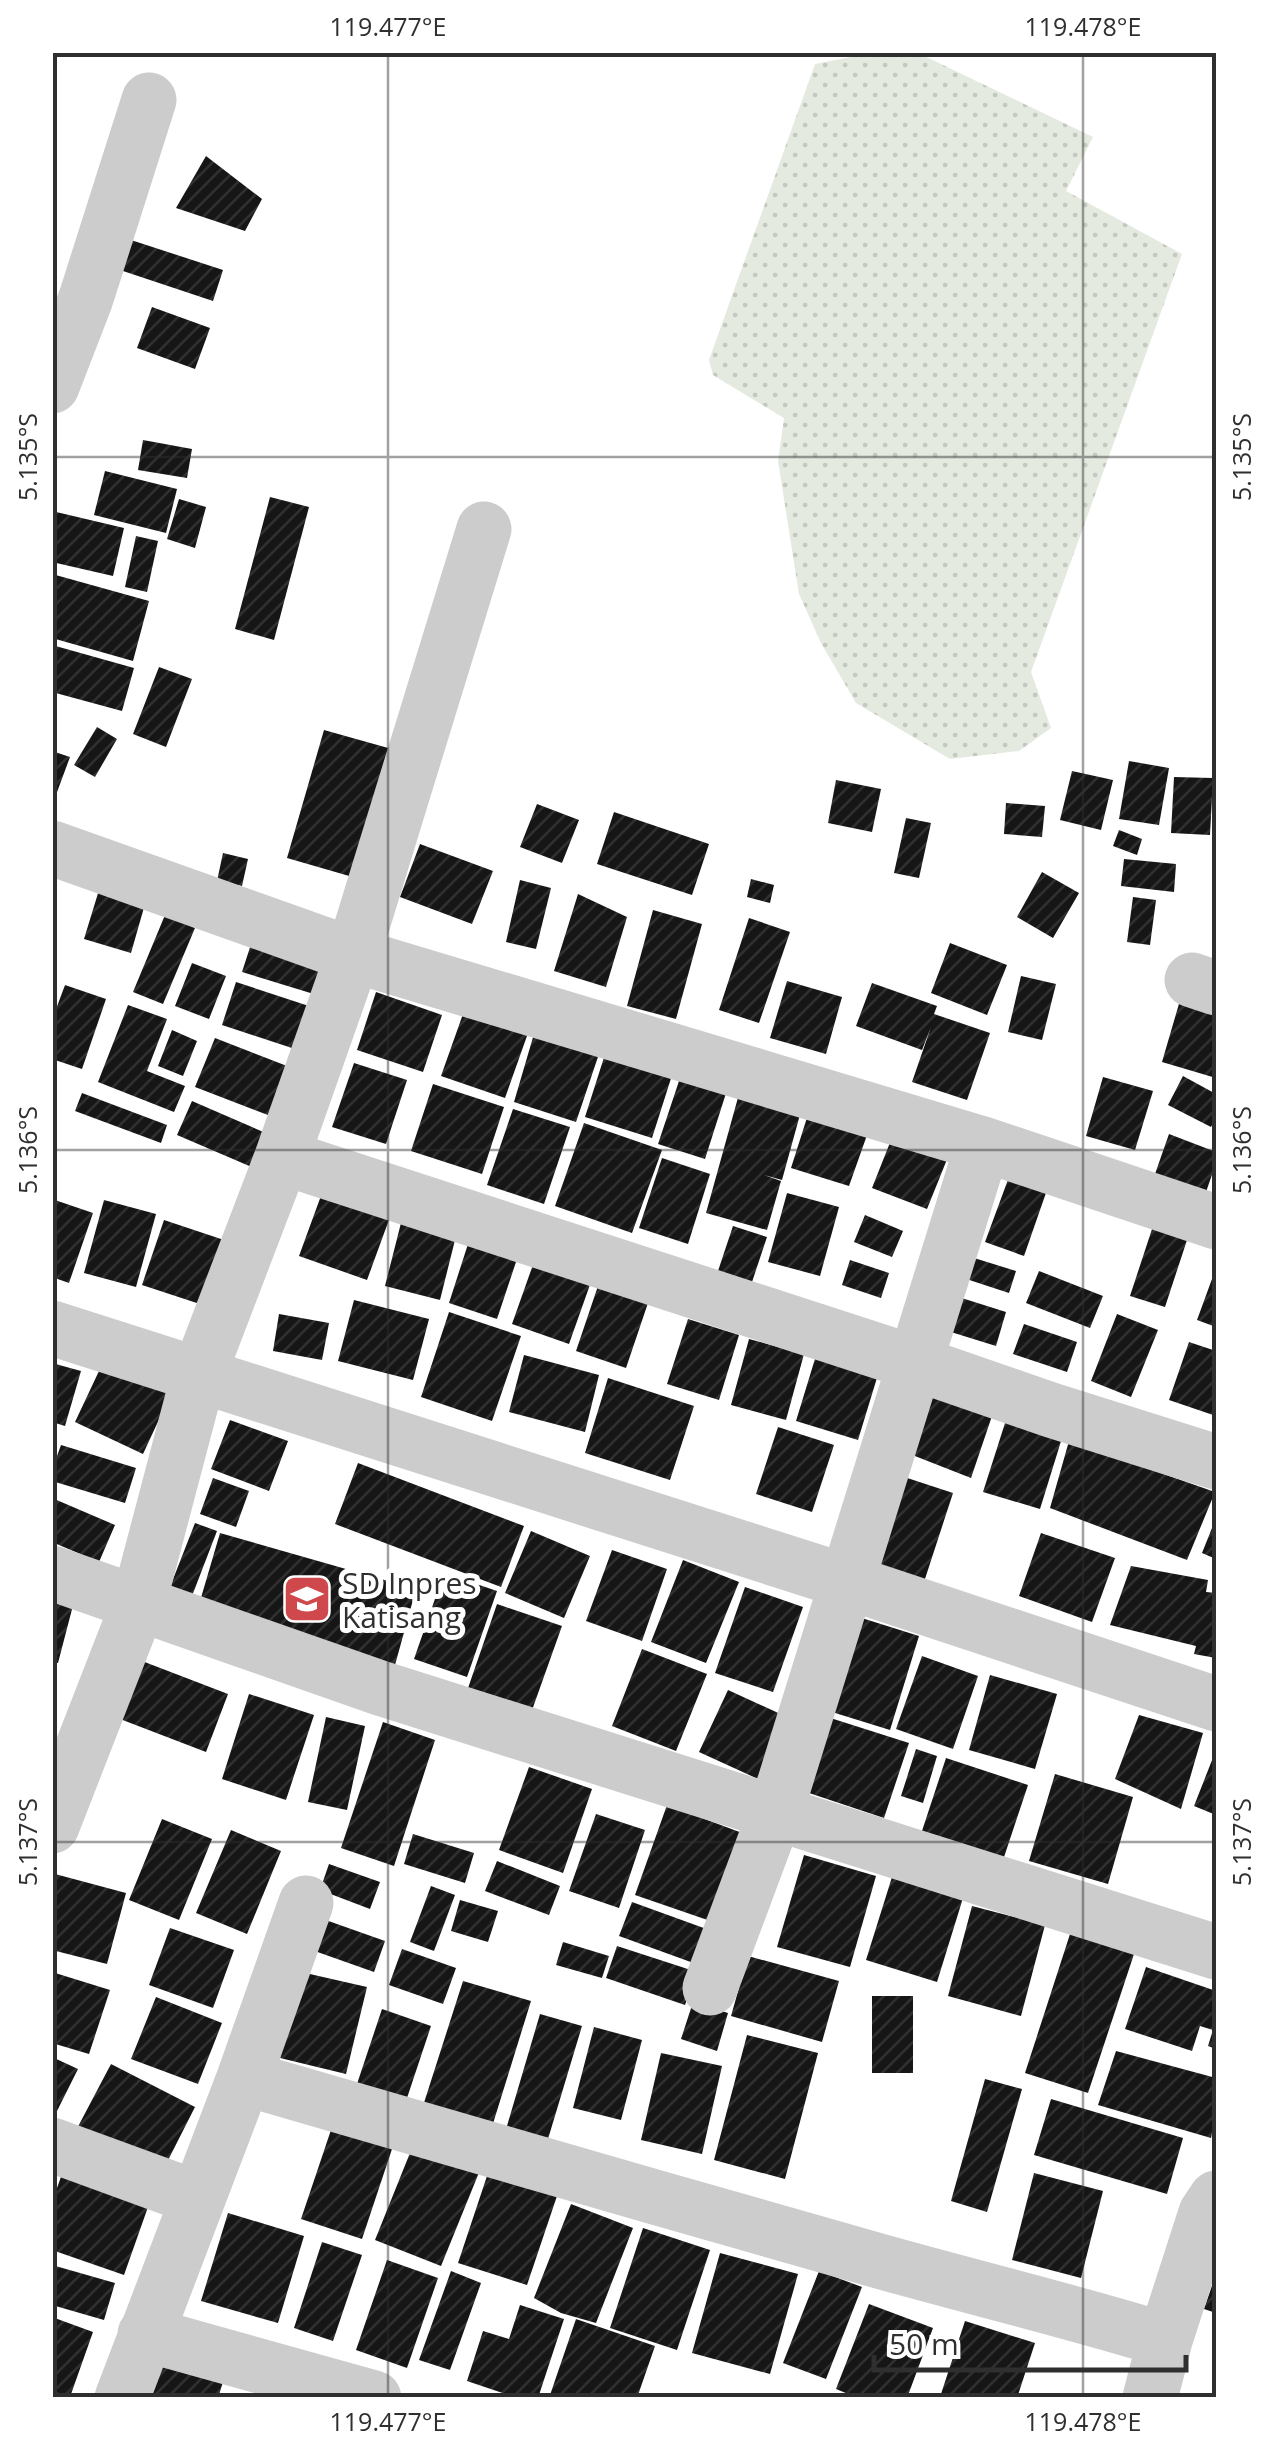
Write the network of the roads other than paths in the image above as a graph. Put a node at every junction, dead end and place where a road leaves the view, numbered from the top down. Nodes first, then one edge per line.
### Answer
1 (150, 100) dead end
2 (52, 386) edge
3 (484, 529) dead end
4 (52, 848) edge
5 (353, 955) junction
6 (983, 1144) junction
7 (282, 1157) junction
8 (1216, 1222) edge
9 (52, 1328) edge
10 (914, 1363) junction
11 (199, 1374) junction
12 (1216, 1462) edge
13 (52, 1573) edge
14 (848, 1582) junction
15 (138, 1604) junction
16 (1216, 1704) edge
17 (775, 1814) junction
18 (52, 1826) edge
19 (306, 1903) dead end
20 (1216, 1952) edge
21 (710, 1988) dead end
22 (244, 2078) junction
23 (52, 2145) edge
24 (197, 2198) junction
25 (1216, 2198) edge
26 (145, 2334) junction
27 (1165, 2340) junction
28 (122, 2398) edge
29 (374, 2398) edge
30 (1150, 2398) edge

1 - 2 street
3 - 5 street
4 - 5 street
5 - 6 street
5 - 7 street
6 - 8 street
6 - 10 street
7 - 10 street
7 - 11 street
9 - 11 street
10 - 12 street
10 - 14 street
11 - 14 street
11 - 15 street
13 - 15 street
14 - 16 street
14 - 17 street
15 - 17 street
15 - 18 street
17 - 20 street
17 - 21 street
19 - 22 street
22 - 24 street
22 - 27 street
23 - 24 street
24 - 26 street
25 - 27 street
26 - 28 street
26 - 29 street
27 - 30 street

